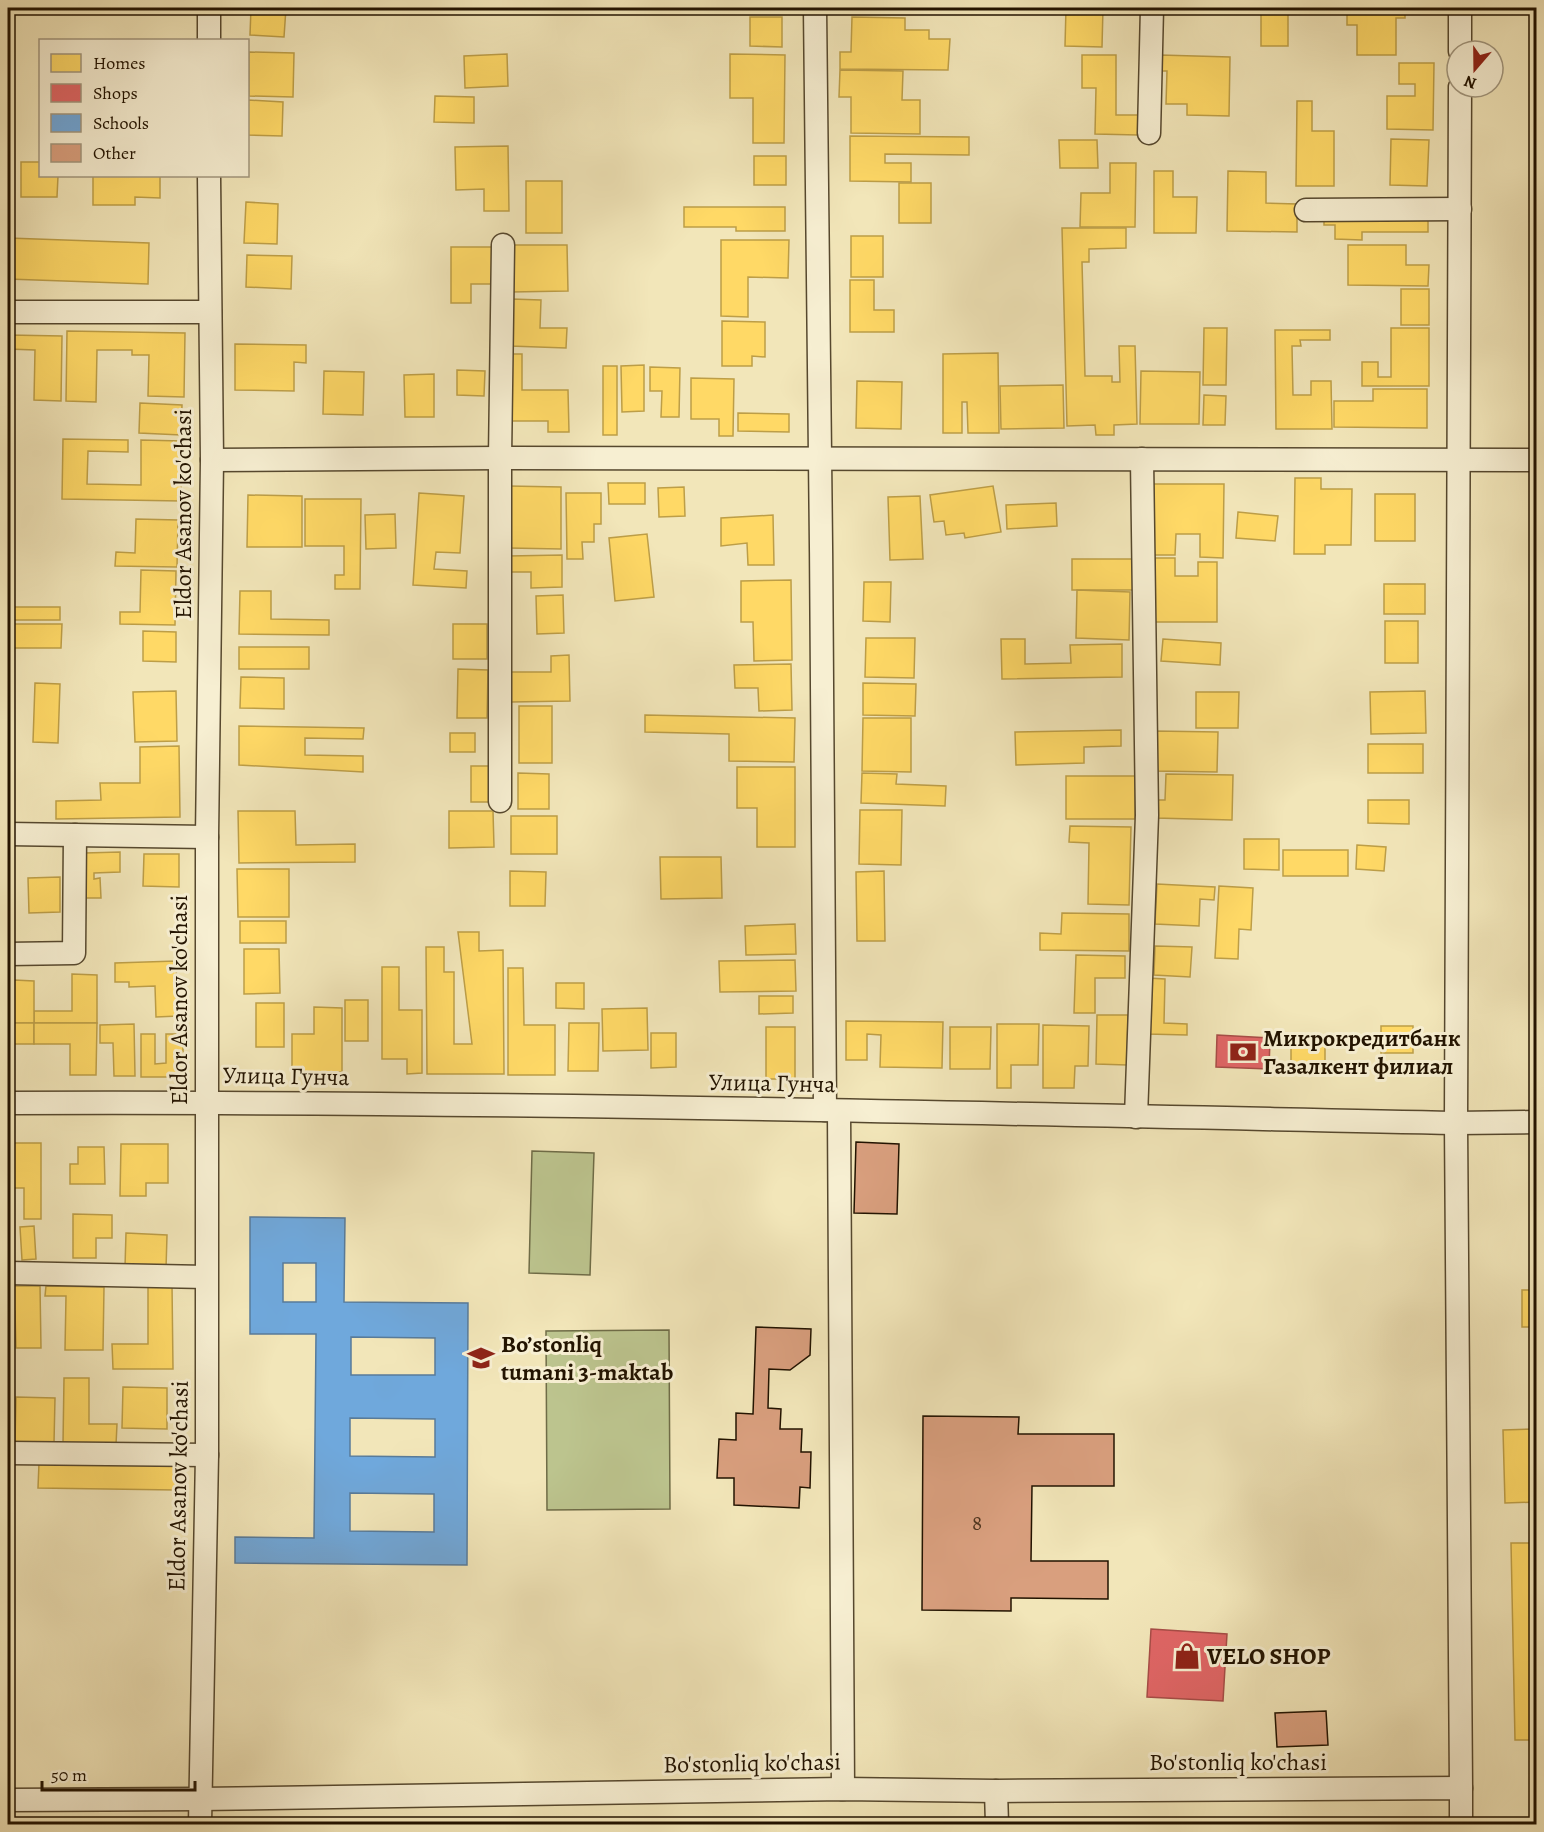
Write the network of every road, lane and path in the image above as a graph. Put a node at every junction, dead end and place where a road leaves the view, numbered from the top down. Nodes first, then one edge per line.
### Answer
1 (209, 8) edge
2 (815, 8) edge
3 (1152, 8) edge
4 (1460, 8) edge
5 (209, 39) edge
6 (1460, 39) edge
7 (1460, 99) edge
8 (1149, 133) dead end
9 (209, 177) edge
10 (1460, 209) junction
11 (1305, 210) dead end
12 (502, 245) dead end
13 (8, 312) edge
14 (210, 312) junction
15 (500, 459) junction
16 (1142, 459) junction
17 (1458, 459) junction
18 (212, 460) junction
19 (819, 460) junction
20 (1536, 460) edge
21 (500, 801) dead end
22 (8, 834) edge
23 (75, 835) junction
24 (207, 837) junction
25 (8, 954) edge
26 (206, 1102) junction
27 (8, 1103) edge
28 (832, 1110) junction
29 (1136, 1117) junction
30 (1536, 1122) edge
31 (1456, 1123) junction
32 (8, 1273) edge
33 (206, 1277) junction
34 (8, 1454) edge
35 (207, 1455) junction
36 (1461, 1788) junction
37 (843, 1789) junction
38 (996, 1791) junction
39 (200, 1799) junction
40 (8, 1800) edge
41 (200, 1824) edge
42 (997, 1824) edge
43 (1461, 1824) edge

1 - 5 street
2 - 19 street
3 - 8 street
4 - 6 street
7 - 10 street
9 - 14 street, Eldor Asanov ko'chasi
10 - 11 street
10 - 17 street
12 - 15 street
13 - 14 street
14 - 18 street, Eldor Asanov ko'chasi
15 - 18 street
15 - 19 street
15 - 21 street
16 - 17 street
16 - 19 street
16 - 29 street
17 - 20 street
17 - 31 street
18 - 24 street, Eldor Asanov ko'chasi
19 - 28 street
22 - 23 street
23 - 24 street
23 - 25 street
24 - 26 street, Eldor Asanov ko'chasi
26 - 27 street, Улица Гунча
26 - 28 street, Улица Гунча
26 - 33 street, Eldor Asanov ko'chasi
28 - 29 street, Улица Гунча
28 - 37 street
29 - 31 street, Улица Гунча
30 - 31 street, Улица Гунча
31 - 36 street
32 - 33 street
33 - 35 street, Eldor Asanov ko'chasi
34 - 35 street
35 - 39 street, Eldor Asanov ko'chasi
36 - 38 street, Bo'stonliq ko'chasi
36 - 43 street
37 - 38 street, Bo'stonliq ko'chasi
37 - 39 street, Bo'stonliq ko'chasi
38 - 42 street
39 - 40 street, Bo'stonliq ko'chasi
39 - 41 street, Eldor Asanov ko'chasi

